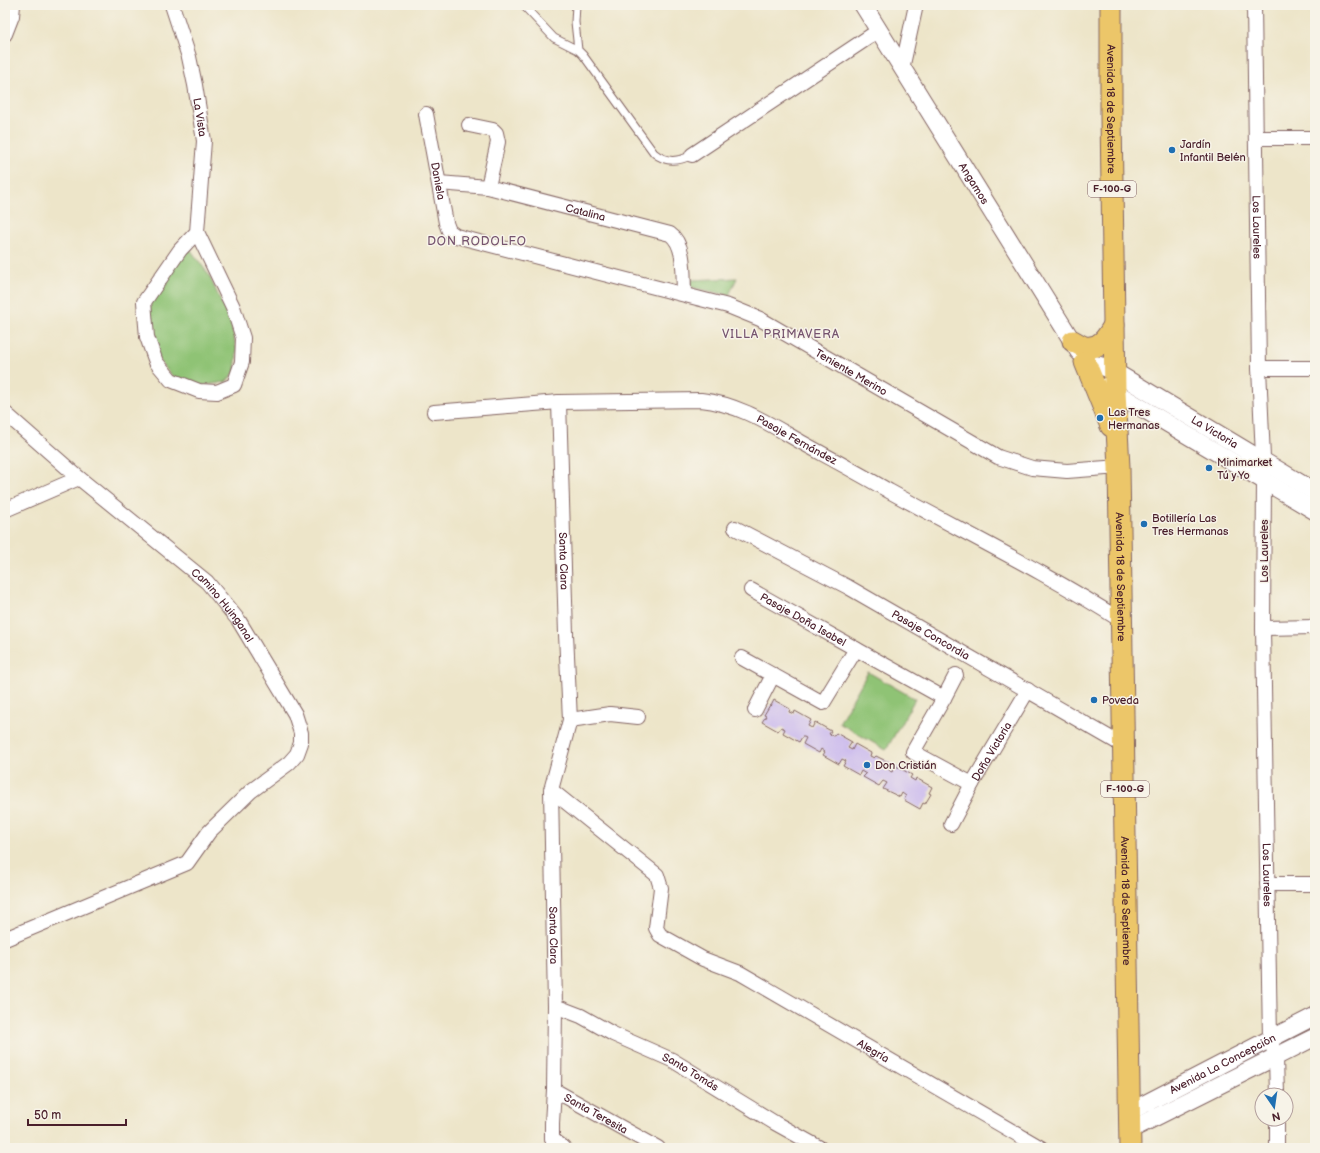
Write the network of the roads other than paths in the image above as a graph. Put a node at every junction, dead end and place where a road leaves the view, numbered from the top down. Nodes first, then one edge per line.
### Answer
1 (13, 5) edge
2 (172, 5) edge
3 (523, 5) edge
4 (576, 5) edge
5 (863, 5) edge
6 (916, 5) edge
7 (1111, 5) edge
8 (1254, 5) edge
9 (878, 31) junction
10 (5, 34) edge
11 (578, 50) junction
12 (902, 69) junction
13 (426, 114) dead end
14 (469, 125) dead end
15 (1256, 138) junction
16 (1315, 138) edge
17 (692, 155) joint
18 (438, 183) junction
19 (488, 187) junction
20 (197, 232) junction
21 (464, 239) joint
22 (684, 294) junction
23 (1114, 325) junction
24 (1073, 342) junction
25 (1085, 362) junction
26 (1259, 368) junction
27 (1315, 368) edge
28 (1115, 382) junction
29 (559, 402) junction
30 (434, 412) dead end
31 (5, 414) edge
32 (1118, 442) junction
33 (1262, 460) junction
34 (1119, 468) junction
35 (79, 478) junction
36 (1264, 480) junction
37 (1315, 492) edge
38 (5, 510) edge
39 (1315, 511) edge
40 (735, 528) dead end
41 (751, 590) dead end
42 (1122, 621) junction
43 (1315, 627) edge
44 (1263, 628) junction
45 (856, 649) junction
46 (742, 658) dead end
47 (774, 675) junction
48 (956, 675) dead end
49 (1028, 690) junction
50 (944, 698) junction
51 (755, 710) dead end
52 (638, 716) dead end
53 (570, 720) junction
54 (1124, 746) junction
55 (972, 784) junction
56 (551, 790) junction
57 (951, 824) dead end
58 (1267, 884) junction
59 (1315, 884) edge
60 (5, 939) edge
61 (555, 1006) junction
62 (1315, 1016) edge
63 (1315, 1037) edge
64 (1270, 1038) junction
65 (1276, 1057) junction
66 (1277, 1087) edge
67 (554, 1090) junction
68 (1277, 1127) edge
69 (1130, 1130) edge
70 (564, 1148) edge
71 (658, 1148) edge
72 (820, 1148) edge
73 (1041, 1148) edge
74 (1277, 1148) edge

1 - 10 street
2 - 20 street, La Vista
3 - 11 lane
4 - 11 lane
5 - 9 street, Angamos
6 - 12 street
7 - 23 main road, Avenida 18 de Septiembre / F-100-G
8 - 15 street, Los Laureles
9 - 12 street, Angamos
9 - 17 street
11 - 17 lane
12 - 24 street, Angamos
13 - 18 street, Daniela
14 - 19 street
15 - 16 street
15 - 26 street, Los Laureles
18 - 19 street, Catalina
18 - 21 street, Daniela
19 - 22 street, Catalina
20 - 20 street
21 - 22 street, Teniente Merino
22 - 34 street, Teniente Merino
23 - 24 main road
23 - 28 main road, Avenida 18 de Septiembre / F-100-G
24 - 25 street, Angamos
25 - 28 street
25 - 32 main road
26 - 27 street
26 - 33 street, Los Laureles
28 - 32 main road, Avenida 18 de Septiembre / F-100-G
28 - 33 street, La Victoria
28 - 36 street, La Victoria
29 - 30 street, Pasaje Fernández
29 - 42 street, Pasaje Fernández
29 - 53 street, Santa Clara
31 - 35 street, Camino Huinganal
32 - 34 main road, Avenida 18 de Septiembre / F-100-G
33 - 36 street, Los Laureles
33 - 37 street, La Victoria
34 - 42 main road, Avenida 18 de Septiembre / F-100-G
35 - 38 street
35 - 60 street, Camino Huinganal
36 - 39 street, La Victoria
36 - 44 street, Los Laureles
40 - 49 street, Pasaje Concordia
41 - 45 street, Pasaje Doña Isabel
42 - 54 main road, Avenida 18 de Septiembre / F-100-G
43 - 44 street
44 - 58 street, Los Laureles
45 - 47 street
45 - 50 street
46 - 47 street
47 - 51 street
48 - 50 street, Doña Victoria
49 - 54 street, Pasaje Concordia
49 - 55 street, Doña Victoria
50 - 55 street, Doña Victoria
52 - 53 street
53 - 56 street, Santa Clara
54 - 69 main road, Avenida 18 de Septiembre / F-100-G
55 - 57 street
56 - 61 street, Santa Clara
56 - 73 street, Alegría
58 - 59 street
58 - 64 street, Los Laureles
61 - 67 street, Santa Clara
61 - 72 street, Santo Tomás
62 - 64 street, Avenida La Concepción
63 - 65 street, Avenida La Concepción
64 - 65 street, Los Laureles
64 - 69 street, Avenida La Concepción
65 - 66 street, Los Laureles
65 - 69 street, Avenida La Concepción
67 - 70 street, Santa Clara
67 - 71 street, Santa Teresita
68 - 74 street

